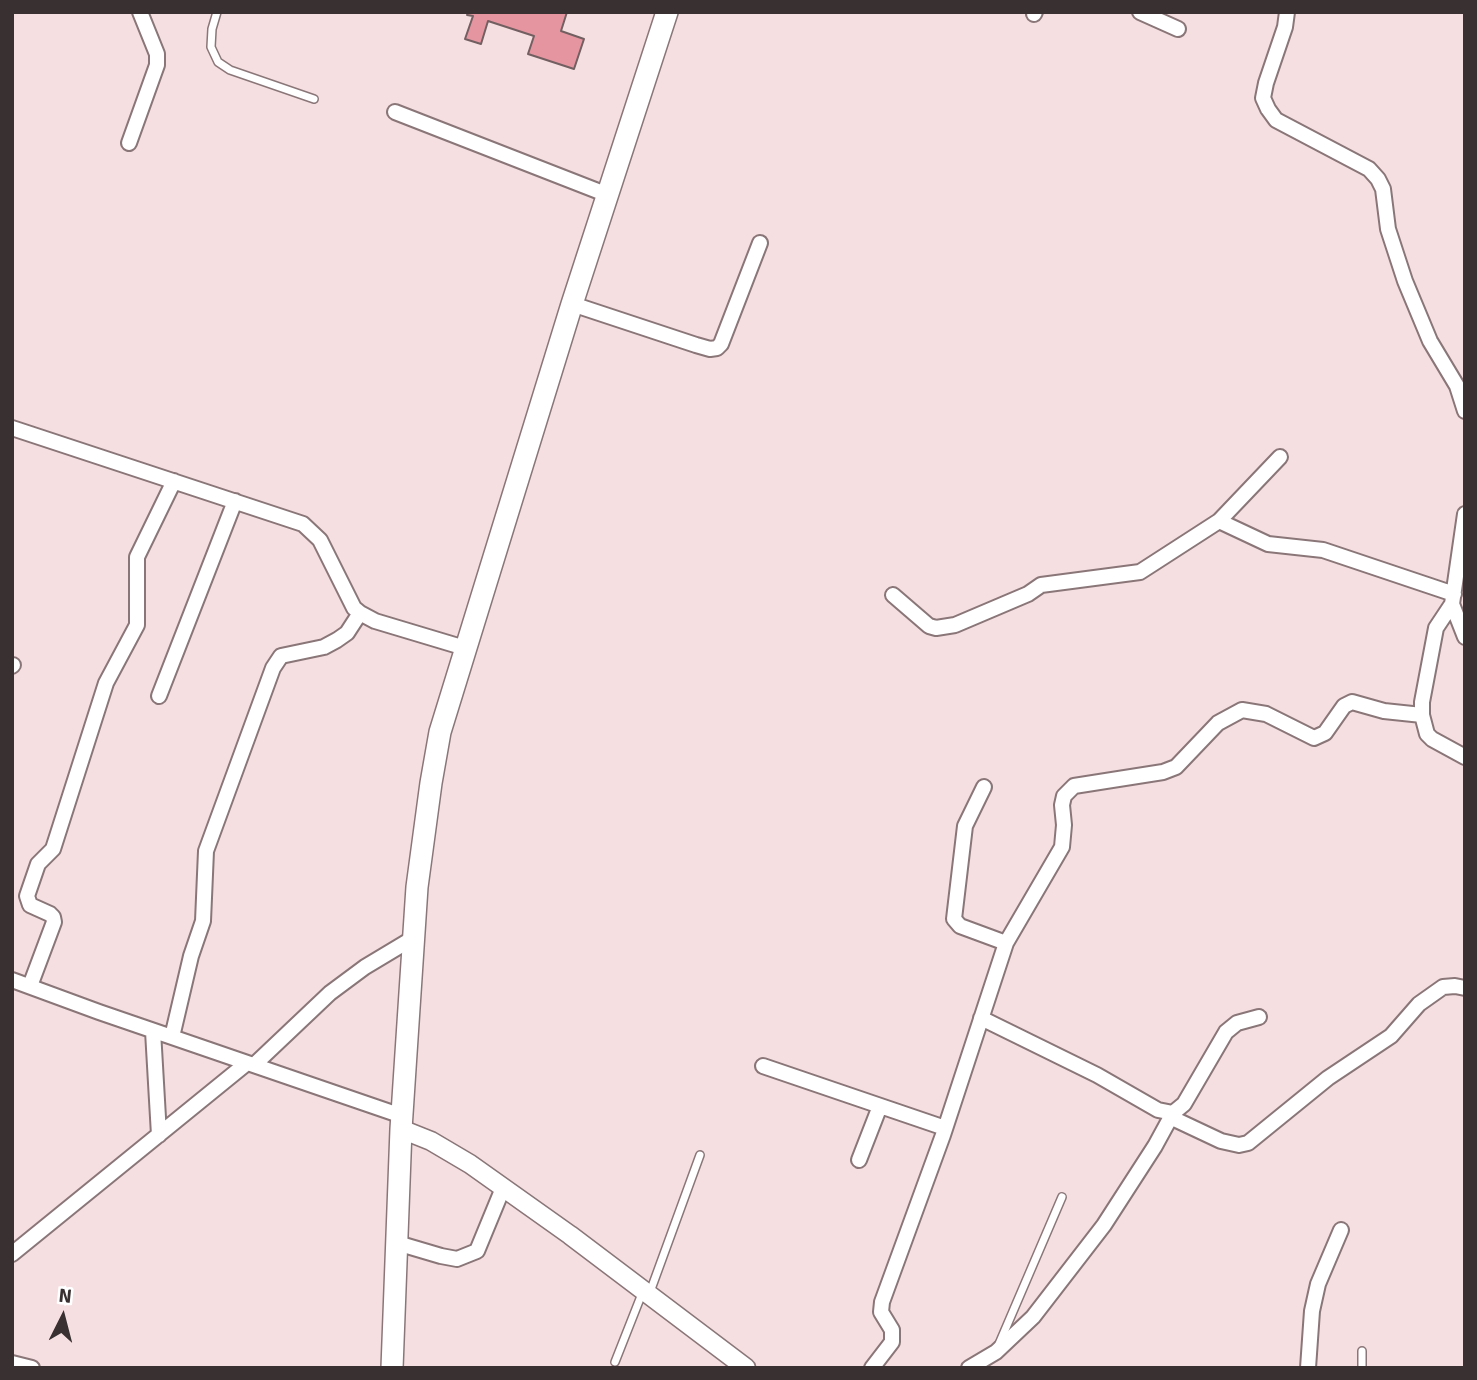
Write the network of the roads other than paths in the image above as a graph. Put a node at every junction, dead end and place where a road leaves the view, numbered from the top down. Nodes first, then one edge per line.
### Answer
1 (140, 12) edge
2 (217, 12) edge
3 (667, 12) edge
4 (1140, 12) edge
5 (1287, 12) edge
6 (1178, 29) dead end
7 (314, 99) dead end
8 (395, 112) dead end
9 (129, 143) dead end
10 (608, 195) junction
11 (760, 243) dead end
12 (572, 304) junction
13 (1465, 411) edge
14 (12, 428) edge
15 (1280, 457) dead end
16 (174, 481) junction
17 (235, 501) junction
18 (1465, 514) edge
19 (1219, 521) junction
20 (893, 595) dead end
21 (1453, 599) junction
22 (360, 614) junction
23 (1465, 637) edge
24 (465, 648) junction
25 (159, 696) dead end
26 (1422, 715) junction
27 (1465, 757) edge
28 (984, 787) dead end
29 (415, 937) junction
30 (1006, 943) junction
31 (12, 980) edge
32 (30, 986) junction
33 (1465, 988) edge
34 (1259, 1017) dead end
35 (981, 1018) junction
36 (153, 1031) junction
37 (172, 1037) junction
38 (250, 1064) junction
39 (763, 1066) dead end
40 (880, 1106) junction
41 (1171, 1115) junction
42 (402, 1122) junction
43 (945, 1128) junction
44 (159, 1135) junction
45 (700, 1155) dead end
46 (859, 1160) dead end
47 (503, 1188) junction
48 (1062, 1197) dead end
49 (1341, 1230) dead end
50 (12, 1233) edge
51 (27, 1241) junction
52 (397, 1243) junction
53 (12, 1254) edge
54 (646, 1293) junction
55 (1362, 1351) dead end
56 (996, 1352) junction
57 (615, 1362) dead end
58 (12, 1363) edge
59 (32, 1368) edge
60 (392, 1368) edge
61 (746, 1368) edge
62 (872, 1368) edge
63 (969, 1368) edge
64 (1308, 1368) edge
65 (1362, 1368) edge

1 - 9 street
2 - 7 lane
3 - 10 main road
4 - 6 street
5 - 13 street
8 - 10 street
10 - 12 main road
11 - 12 street
12 - 24 main road
14 - 16 street
15 - 19 street
16 - 17 street
16 - 32 street
17 - 22 street
17 - 25 street
18 - 21 street
19 - 20 street
19 - 21 street
21 - 23 street
21 - 26 street
22 - 24 street
22 - 37 street
24 - 29 main road
26 - 27 street
26 - 30 street
28 - 30 street
29 - 38 street
29 - 42 main road
30 - 35 street
31 - 32 street
32 - 36 street
33 - 41 street
34 - 41 street
35 - 41 street
35 - 43 street
36 - 37 street
36 - 44 street
37 - 38 street
38 - 42 street
38 - 44 street
39 - 40 street
40 - 43 street
40 - 46 street
41 - 56 street
42 - 47 street
42 - 52 main road
43 - 62 street
44 - 51 street
45 - 54 lane
47 - 52 street
47 - 54 street
48 - 56 lane
49 - 64 street
50 - 51 street
51 - 53 street
52 - 60 main road
54 - 57 lane
54 - 61 street
55 - 65 lane
56 - 63 street
58 - 59 street

